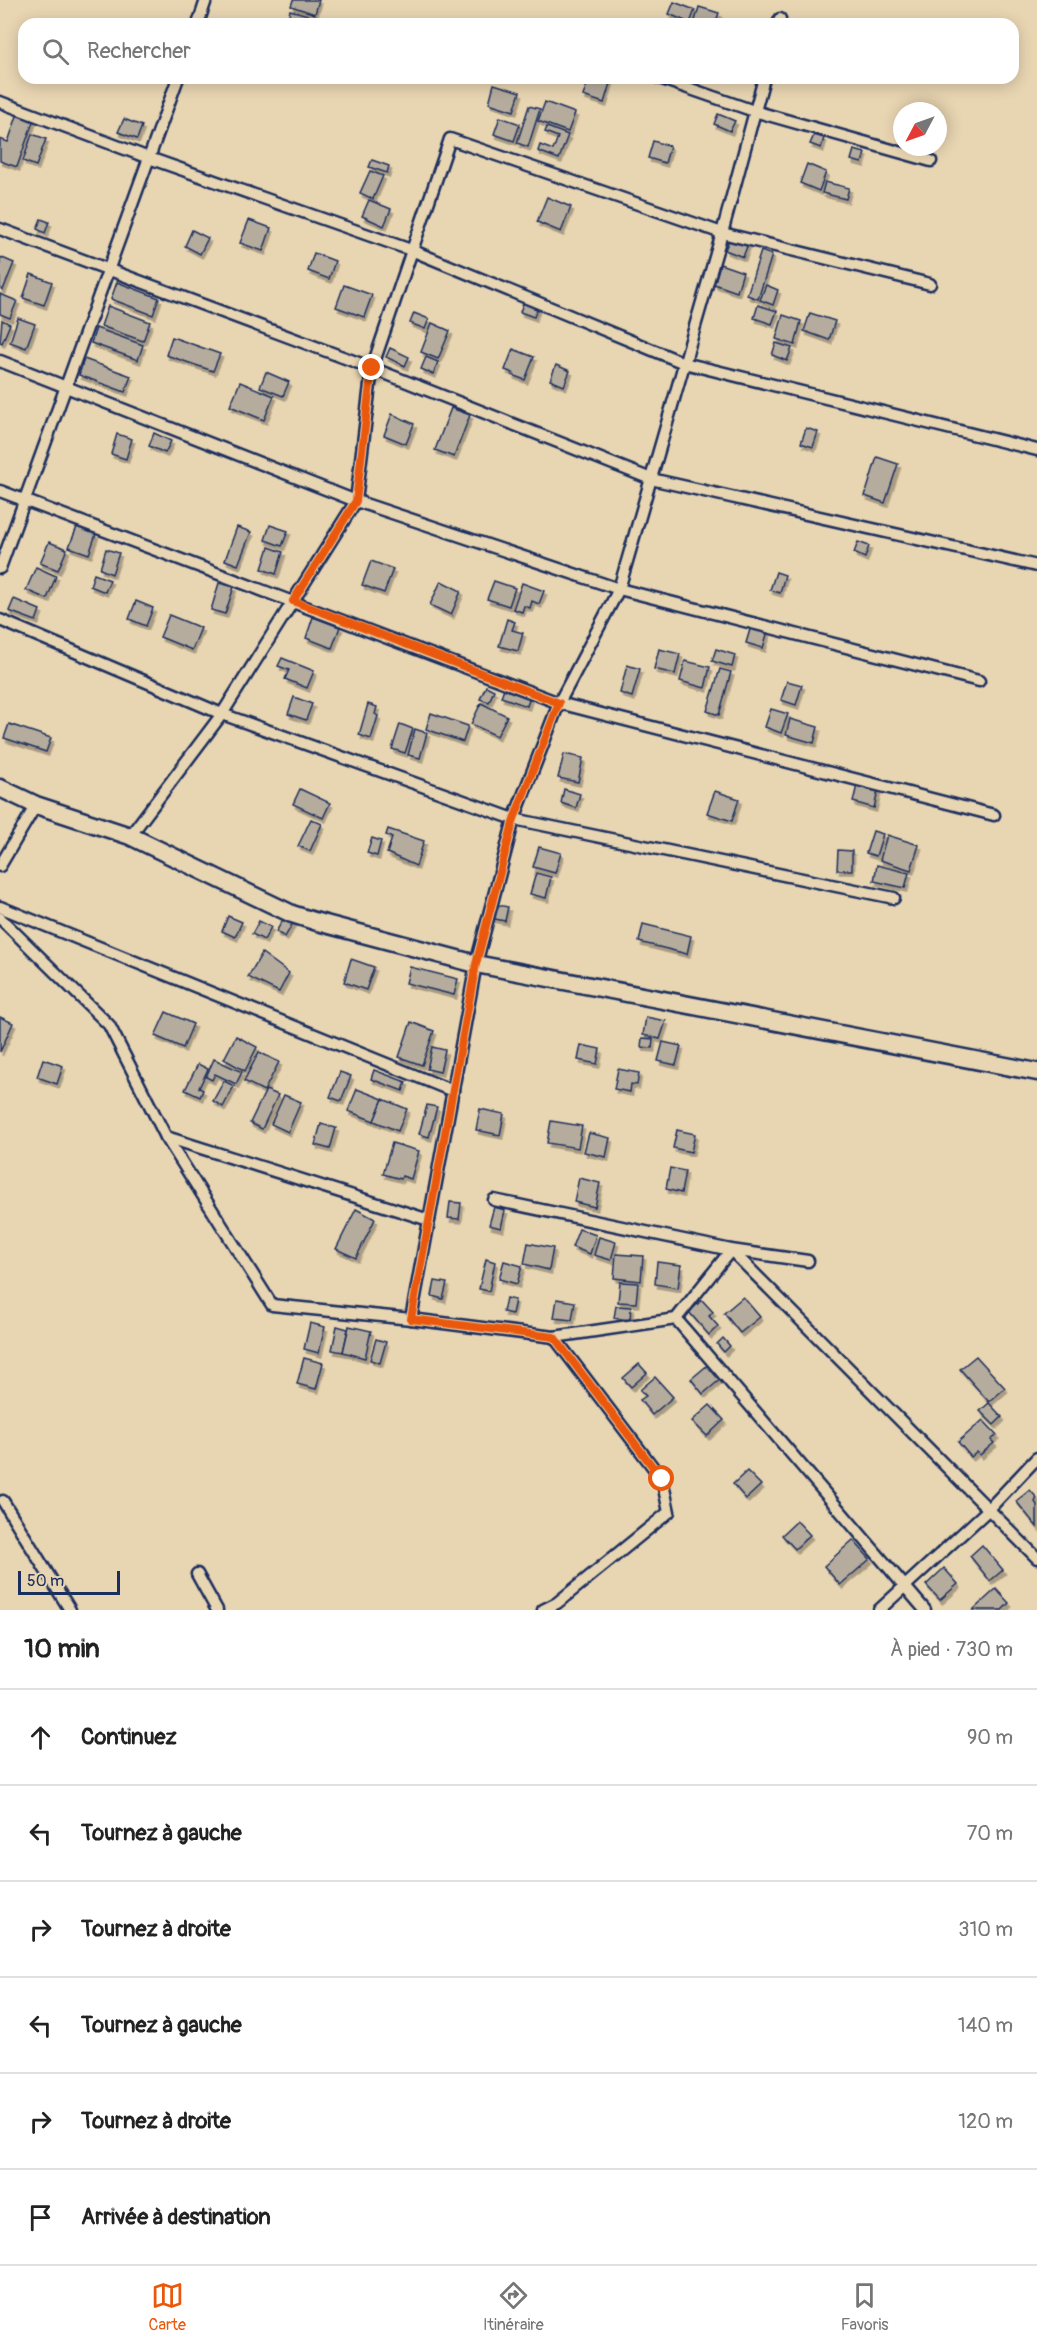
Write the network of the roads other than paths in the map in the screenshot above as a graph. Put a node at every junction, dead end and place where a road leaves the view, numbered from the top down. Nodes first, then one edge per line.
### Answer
1 (206, 0) edge
2 (200, 18) edge
3 (176, 84) edge
4 (676, 84) edge
5 (762, 84) edge
6 (0, 102) edge
7 (754, 111) junction
8 (149, 158) junction
9 (931, 161) dead end
10 (0, 229) edge
11 (722, 232) junction
12 (411, 250) junction
13 (110, 269) junction
14 (930, 284) dead end
15 (0, 361) edge
16 (684, 363) junction
17 (372, 368) junction
18 (67, 386) junction
19 (1037, 450) edge
20 (651, 479) junction
21 (0, 491) edge
22 (26, 501) junction
23 (356, 501) junction
24 (1037, 566) edge
25 (0, 568) edge
26 (619, 589) junction
27 (293, 601) junction
28 (0, 620) edge
29 (979, 681) dead end
30 (559, 703) junction
31 (222, 714) junction
32 (0, 788) edge
33 (36, 805) junction
34 (993, 815) dead end
35 (514, 819) junction
36 (130, 836) junction
37 (0, 866) edge
38 (894, 898) dead end
39 (0, 907) edge
40 (0, 918) edge
41 (476, 964) junction
42 (1037, 1072) edge
43 (453, 1091) junction
44 (166, 1137) junction
45 (494, 1200) dead end
46 (429, 1220) junction
47 (731, 1250) junction
48 (808, 1261) dead end
49 (411, 1319) junction
50 (676, 1319) junction
51 (554, 1337) junction
52 (1037, 1458) edge
53 (3, 1501) dead end
54 (988, 1510) junction
55 (1037, 1557) edge
56 (197, 1574) dead end
57 (904, 1587) junction
58 (70, 1610) edge
59 (217, 1610) edge
60 (543, 1610) edge
61 (879, 1610) edge
62 (925, 1610) edge

1 - 2 street
3 - 8 street
4 - 7 street
5 - 7 street
6 - 8 street
7 - 9 street
7 - 11 street
8 - 12 street
8 - 13 street
10 - 13 street
11 - 12 street
11 - 14 street
11 - 16 street
12 - 16 street
12 - 17 street
13 - 17 street
13 - 18 street
15 - 18 street
16 - 19 street
16 - 20 street
17 - 20 street
17 - 23 street
18 - 22 street
18 - 23 street
20 - 24 street
20 - 26 street
21 - 22 street
22 - 25 street
22 - 27 street
23 - 26 street
23 - 27 street
26 - 29 street
26 - 30 street
27 - 30 street
27 - 31 street
28 - 31 street
30 - 34 street
30 - 35 street
31 - 35 street
31 - 36 street
32 - 33 main road
33 - 36 main road
33 - 37 street
35 - 38 street
35 - 41 street
36 - 41 main road
39 - 43 street
40 - 44 street
41 - 42 main road
41 - 43 street
43 - 46 street
44 - 46 street
44 - 49 street
45 - 47 street
46 - 49 street
47 - 48 street
47 - 50 street
47 - 54 street
49 - 51 street
50 - 51 street
50 - 57 street
51 - 60 street
52 - 54 street
53 - 58 street
54 - 55 street
54 - 57 street
56 - 59 street
57 - 61 street
57 - 62 street

